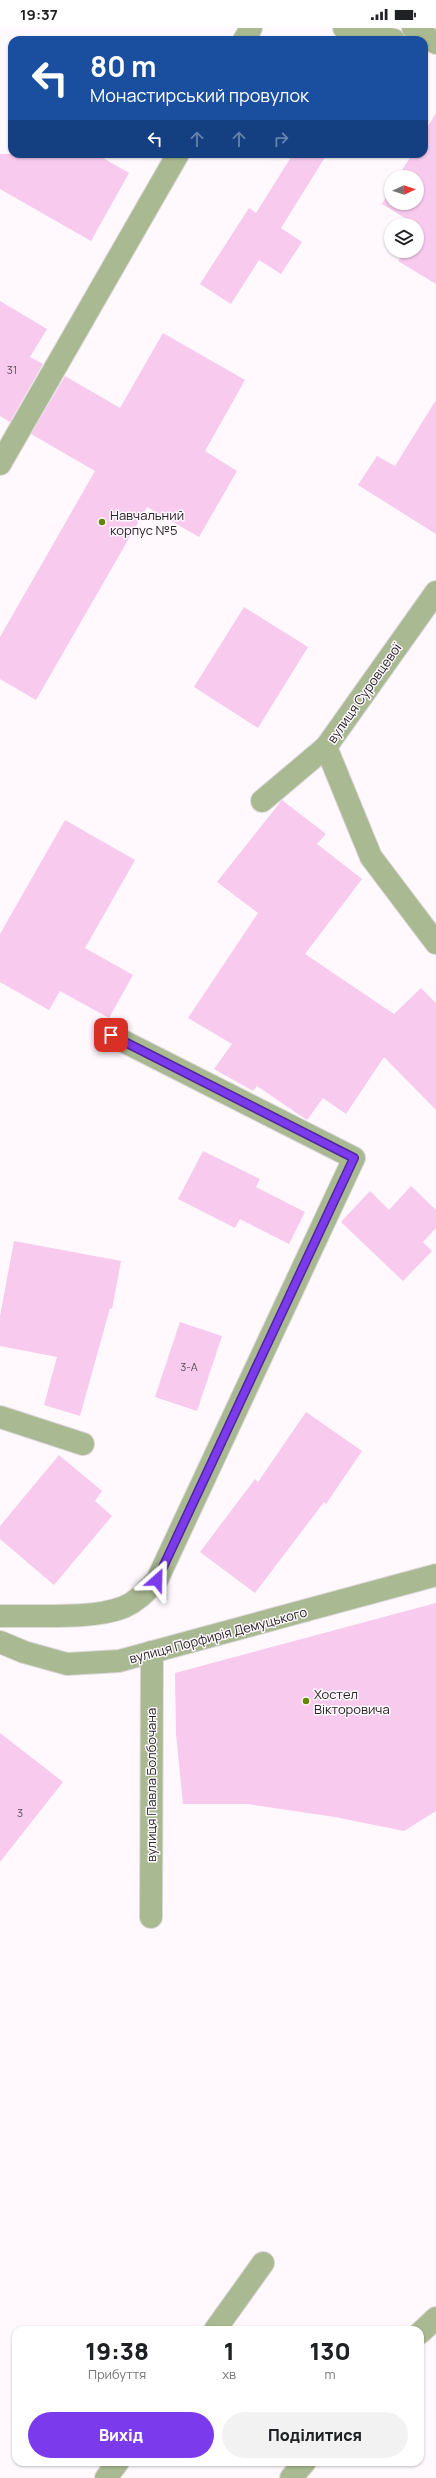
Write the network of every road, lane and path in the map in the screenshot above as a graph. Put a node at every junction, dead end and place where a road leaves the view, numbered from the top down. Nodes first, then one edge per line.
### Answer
1 (344, 28) edge
2 (413, 28) edge
3 (377, 36) edge
4 (425, 36) edge
5 (176, 158) edge
6 (0, 464) edge
7 (436, 592) edge
8 (326, 747) junction
9 (262, 801) dead end
10 (436, 943) edge
11 (111, 1035) dead end
12 (0, 1417) edge
13 (83, 1444) dead end
14 (436, 1575) edge
15 (0, 1616) edge
16 (0, 1642) edge
17 (152, 1652) junction
18 (151, 1918) dead end
19 (263, 2263) dead end
20 (436, 2318) edge
21 (217, 2326) edge
22 (424, 2329) edge
23 (115, 2466) edge
24 (302, 2466) edge
25 (106, 2478) edge
26 (291, 2478) edge

1 - 3 street
2 - 4 street
5 - 6 street
7 - 8 street, вулиця Суровцевої
8 - 9 street
8 - 10 street, вулиця Суровцевої
11 - 15 street
12 - 13 street
14 - 17 street, вулиця Порфирія Демуцького
16 - 17 street, вулиця Порфирія Демуцького
17 - 18 street, вулиця Павла Болбочана
19 - 21 street
20 - 22 street
23 - 25 street
24 - 26 street

